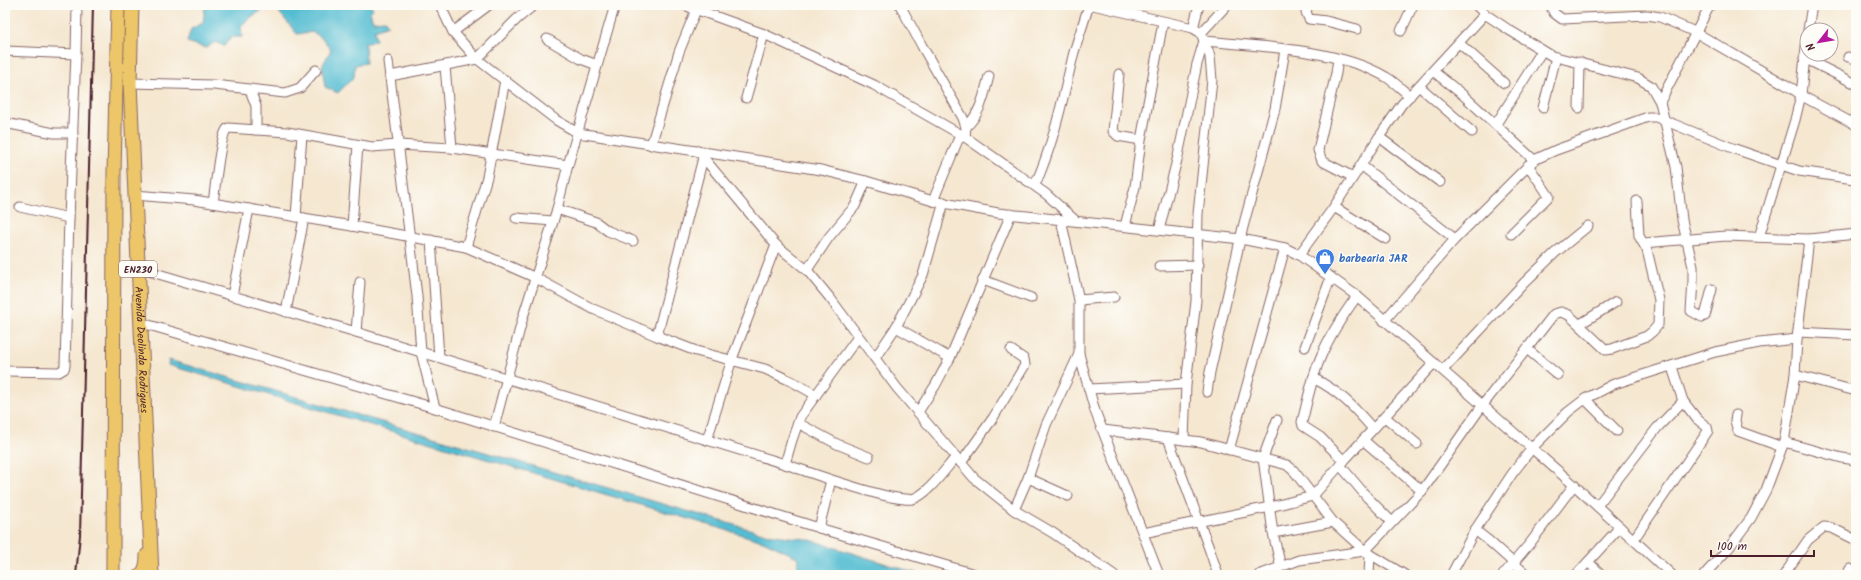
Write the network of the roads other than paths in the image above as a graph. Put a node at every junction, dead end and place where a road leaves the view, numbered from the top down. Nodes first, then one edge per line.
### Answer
1 (76, 5) edge
2 (118, 5) edge
3 (132, 5) edge
4 (440, 5) edge
5 (489, 5) edge
6 (534, 5) edge
7 (614, 5) edge
8 (684, 5) edge
9 (900, 5) edge
10 (1089, 5) edge
11 (1094, 5) edge
12 (1199, 5) edge
13 (1227, 5) edge
14 (1308, 5) edge
15 (1413, 5) edge
16 (1476, 5) edge
17 (1550, 5) edge
18 (1710, 5) edge
19 (1812, 5) edge
20 (697, 7) edge
21 (1485, 14) junction
22 (1163, 22) junction
23 (1809, 22) edge
24 (1193, 28) junction
25 (1357, 29) dead end
26 (1401, 31) dead end
27 (453, 32) junction
28 (1695, 32) junction
29 (764, 34) junction
30 (547, 39) dead end
31 (1203, 40) junction
32 (1460, 43) junction
33 (1285, 50) junction
34 (5, 51) edge
35 (1542, 51) junction
36 (76, 54) junction
37 (1556, 57) junction
38 (477, 59) junction
39 (1338, 59) junction
40 (388, 61) dead end
41 (1580, 62) junction
42 (1804, 62) edge
43 (1812, 62) edge
44 (445, 66) junction
45 (597, 66) junction
46 (316, 70) dead end
47 (1432, 71) junction
48 (1119, 74) dead end
49 (390, 76) junction
50 (989, 76) dead end
51 (505, 80) junction
52 (130, 83) junction
53 (1504, 83) dead end
54 (1856, 84) edge
55 (1420, 87) junction
56 (250, 90) junction
57 (1801, 95) junction
58 (1410, 96) junction
59 (746, 98) dead end
60 (1660, 102) junction
61 (1543, 108) dead end
62 (1579, 108) dead end
63 (1663, 120) junction
64 (5, 124) edge
65 (1496, 124) junction
66 (1856, 125) edge
67 (966, 127) junction
68 (256, 130) junction
69 (1472, 132) dead end
70 (73, 133) junction
71 (578, 133) junction
72 (302, 135) junction
73 (962, 136) junction
74 (1379, 136) junction
75 (1141, 140) junction
76 (358, 145) junction
77 (398, 145) junction
78 (651, 145) junction
79 (452, 148) junction
80 (491, 152) junction
81 (701, 154) junction
82 (1531, 162) junction
83 (1781, 164) junction
84 (568, 165) junction
85 (1361, 165) junction
86 (1353, 177) junction
87 (1854, 179) dead end
88 (866, 181) junction
89 (1440, 182) dead end
90 (1035, 185) junction
91 (135, 195) junction
92 (933, 201) junction
93 (1637, 201) dead end
94 (944, 202) junction
95 (213, 203) junction
96 (20, 207) dead end
97 (1334, 207) junction
98 (249, 209) junction
99 (557, 209) junction
100 (1011, 214) junction
101 (69, 218) junction
102 (300, 218) junction
103 (516, 218) dead end
104 (1061, 220) junction
105 (554, 221) junction
106 (1076, 221) junction
107 (352, 226) junction
108 (1125, 226) junction
109 (1588, 226) dead end
110 (1159, 230) junction
111 (1197, 234) junction
112 (1511, 234) dead end
113 (1856, 234) edge
114 (409, 236) junction
115 (1759, 236) junction
116 (1686, 238) junction
117 (1241, 239) junction
118 (1386, 239) dead end
119 (1456, 239) junction
120 (1809, 239) junction
121 (431, 240) junction
122 (633, 241) dead end
123 (1644, 243) junction
124 (776, 245) junction
125 (466, 247) junction
126 (1286, 248) junction
127 (1299, 255) junction
128 (1198, 265) junction
129 (1158, 266) dead end
130 (138, 268) junction
131 (806, 270) junction
132 (1331, 277) junction
133 (536, 278) junction
134 (983, 280) junction
135 (360, 282) dead end
136 (1712, 289) dead end
137 (232, 296) junction
138 (1357, 296) junction
139 (1114, 297) dead end
140 (1031, 298) dead end
141 (1078, 300) junction
142 (1616, 302) dead end
143 (286, 312) junction
144 (1384, 320) junction
145 (142, 323) junction
146 (1580, 324) junction
147 (896, 327) junction
148 (356, 332) junction
149 (1797, 335) junction
150 (1856, 335) edge
151 (657, 336) junction
152 (858, 337) junction
153 (1305, 347) dead end
154 (1527, 349) junction
155 (1010, 350) dead end
156 (421, 352) junction
157 (1079, 354) junction
158 (439, 357) junction
159 (875, 358) junction
160 (950, 358) junction
161 (732, 359) junction
162 (1434, 363) junction
163 (1672, 367) junction
164 (1443, 370) junction
165 (5, 371) edge
166 (1558, 375) dead end
167 (1795, 375) junction
168 (508, 378) junction
169 (1313, 378) junction
170 (1186, 384) junction
171 (1089, 389) junction
172 (1856, 391) edge
173 (1207, 392) dead end
174 (816, 395) junction
175 (1585, 399) junction
176 (1683, 401) junction
177 (1482, 406) junction
178 (435, 408) junction
179 (918, 412) junction
180 (1736, 415) dead end
181 (1385, 417) junction
182 (1277, 420) dead end
183 (798, 423) junction
184 (494, 427) junction
185 (1373, 429) junction
186 (1103, 430) junction
187 (1617, 431) dead end
188 (1168, 438) junction
189 (707, 440) junction
190 (1184, 440) junction
191 (1363, 440) junction
192 (1417, 444) dead end
193 (1783, 445) junction
194 (1532, 448) junction
195 (1229, 450) junction
196 (869, 457) dead end
197 (1263, 458) junction
198 (958, 460) junction
199 (1856, 460) edge
200 (1342, 463) junction
201 (786, 464) junction
202 (1028, 478) junction
203 (831, 480) junction
204 (1574, 485) junction
205 (1422, 491) junction
206 (1068, 496) dead end
207 (1313, 496) junction
208 (1597, 506) junction
209 (1270, 507) junction
210 (1014, 510) junction
211 (1199, 521) junction
212 (1333, 522) junction
213 (1392, 522) junction
214 (1620, 527) junction
215 (113, 528) junction
216 (819, 528) junction
217 (1474, 530) junction
218 (150, 532) junction
219 (1143, 533) junction
220 (1273, 533) junction
221 (1634, 540) junction
222 (1856, 540) edge
223 (1368, 553) junction
224 (1514, 562) junction
225 (1588, 562) junction
226 (1281, 567) junction
227 (113, 575) edge
228 (121, 575) edge
229 (140, 575) edge
230 (152, 575) edge
231 (978, 575) edge
232 (1114, 575) edge
233 (1159, 575) edge
234 (1218, 575) edge
235 (1259, 575) edge
236 (1369, 575) edge
237 (1405, 575) edge
238 (1451, 575) edge
239 (1503, 575) edge
240 (1527, 575) edge
241 (1576, 575) edge
242 (1602, 575) edge
243 (1672, 575) edge
244 (1704, 575) edge
245 (1784, 575) edge

1 - 36 street
2 - 215 highway, EN230
3 - 52 highway, Avenida Deolinda Rodrigues / EN230
4 - 27 street
5 - 27 street
6 - 38 street
7 - 45 street
8 - 20 street
9 - 67 street
10 - 90 street
11 - 22 street
12 - 24 street
13 - 31 street
14 - 25 street
15 - 26 street
16 - 21 street
17 - 28 street
18 - 28 street
19 - 23 street
20 - 29 street
20 - 78 street
21 - 32 street
21 - 35 street
22 - 24 street
22 - 75 street
24 - 31 street
27 - 38 street
28 - 57 street
28 - 60 street
29 - 59 street
29 - 73 street
30 - 45 street
31 - 33 street
31 - 110 street
31 - 111 street
32 - 47 street
32 - 53 street
33 - 39 street
33 - 117 street
34 - 36 street
35 - 37 street
35 - 65 street
36 - 70 street
37 - 41 street
37 - 61 street
38 - 44 street
38 - 51 street
39 - 58 street
39 - 86 street
40 - 49 street
41 - 60 street
41 - 62 street
42 - 57 street
43 - 54 street
44 - 49 street
44 - 79 street
45 - 71 street
46 - 56 street
47 - 55 street
47 - 65 street
48 - 75 street
49 - 77 street
50 - 67 street
51 - 71 street
51 - 80 street
52 - 56 street
52 - 91 highway, Avenida Deolinda Rodrigues / EN230
55 - 58 street
55 - 69 street
56 - 68 street
57 - 66 street
57 - 83 street
58 - 74 street
60 - 63 street
63 - 82 street
63 - 83 street
63 - 116 street
64 - 70 street
65 - 82 street
67 - 73 street
68 - 72 street
68 - 95 street
70 - 101 street
71 - 78 street
71 - 84 street
72 - 76 street
72 - 102 street
73 - 90 street
73 - 92 street
74 - 85 street
74 - 89 street
75 - 108 street
76 - 77 street
76 - 107 street
77 - 79 street
77 - 114 street
78 - 81 street
79 - 80 street
80 - 84 street
80 - 125 street
81 - 88 street
81 - 124 street
81 - 151 street
82 - 112 street
82 - 119 street
83 - 87 street
83 - 115 street
84 - 99 street
85 - 86 street
85 - 119 street
86 - 97 street
88 - 92 street
88 - 131 street
90 - 106 street
91 - 95 street
91 - 130 highway, Avenida Deolinda Rodrigues / EN230
92 - 94 street
93 - 123 street
94 - 100 street
94 - 147 street
95 - 98 street
96 - 101 street
97 - 118 street
97 - 127 street
98 - 102 street
98 - 137 street
99 - 105 street
99 - 122 street
100 - 104 street
100 - 134 street
101 - 165 street
102 - 107 street
102 - 143 street
103 - 105 street
104 - 106 street
104 - 141 street
105 - 133 street
106 - 108 street
107 - 114 street
108 - 110 street
109 - 164 street
110 - 111 street
111 - 117 street
111 - 128 street
113 - 120 street
114 - 121 street
114 - 156 street
115 - 116 street
115 - 120 street
116 - 123 street
116 - 136 street
117 - 126 street
117 - 173 street
119 - 144 street
120 - 149 street
121 - 125 street
121 - 158 street
123 - 146 street
124 - 131 street
124 - 161 street
125 - 133 street
126 - 127 street
126 - 195 street
127 - 132 street
128 - 129 street
128 - 170 street
130 - 137 street
130 - 145 highway, Avenida Deolinda Rodrigues / EN230
131 - 152 street
132 - 138 street
132 - 153 street
133 - 151 street
133 - 168 street
134 - 140 street
134 - 160 street
135 - 148 street
137 - 143 street
138 - 144 street
138 - 169 street
139 - 141 street
141 - 157 street
142 - 146 street
143 - 148 street
144 - 162 street
145 - 178 street
145 - 218 highway, Avenida Deolinda Rodrigues / EN230
146 - 154 street
147 - 159 street
147 - 160 street
148 - 156 street
149 - 150 street
149 - 163 street
149 - 167 street
151 - 161 street
152 - 159 street
152 - 174 street
154 - 166 street
154 - 177 street
155 - 198 street
156 - 158 street
156 - 178 street
157 - 171 street
157 - 202 street
158 - 168 street
159 - 179 street
160 - 179 street
161 - 174 street
161 - 189 street
162 - 164 street
162 - 181 street
163 - 175 street
163 - 176 street
164 - 177 street
167 - 172 street
167 - 193 street
168 - 184 street
168 - 189 street
169 - 185 street
169 - 200 street
170 - 171 street
170 - 190 street
171 - 186 street
174 - 183 street
175 - 187 street
175 - 194 street
176 - 208 street
176 - 221 street
177 - 194 street
177 - 205 street
178 - 184 street
179 - 198 street
180 - 193 street
181 - 185 street
181 - 192 street
182 - 197 street
183 - 196 street
183 - 201 street
184 - 216 street
185 - 191 street
186 - 188 street
186 - 219 street
188 - 190 street
188 - 211 street
189 - 201 street
190 - 195 street
191 - 200 street
191 - 205 street
193 - 199 street
193 - 244 street
194 - 204 street
194 - 217 street
195 - 197 street
197 - 207 street
197 - 209 street
198 - 203 street
198 - 210 street
200 - 207 street
200 - 213 street
201 - 203 street
202 - 206 street
202 - 210 street
203 - 216 street
204 - 208 street
204 - 224 street
205 - 213 street
207 - 209 street
207 - 212 street
208 - 214 street
209 - 211 street
209 - 220 street
210 - 232 street
211 - 219 street
211 - 234 street
212 - 220 street
212 - 223 street
213 - 223 street
214 - 221 street
214 - 225 street
215 - 227 highway, EN230
215 - 228 highway
216 - 231 street
217 - 224 street
217 - 238 street
218 - 229 highway
218 - 230 highway, Avenida Deolinda Rodrigues / EN230
219 - 233 street
220 - 226 street
221 - 243 street
222 - 245 street
223 - 226 street
223 - 236 street
223 - 237 street
224 - 239 street
224 - 240 street
225 - 241 street
225 - 242 street
226 - 235 street

